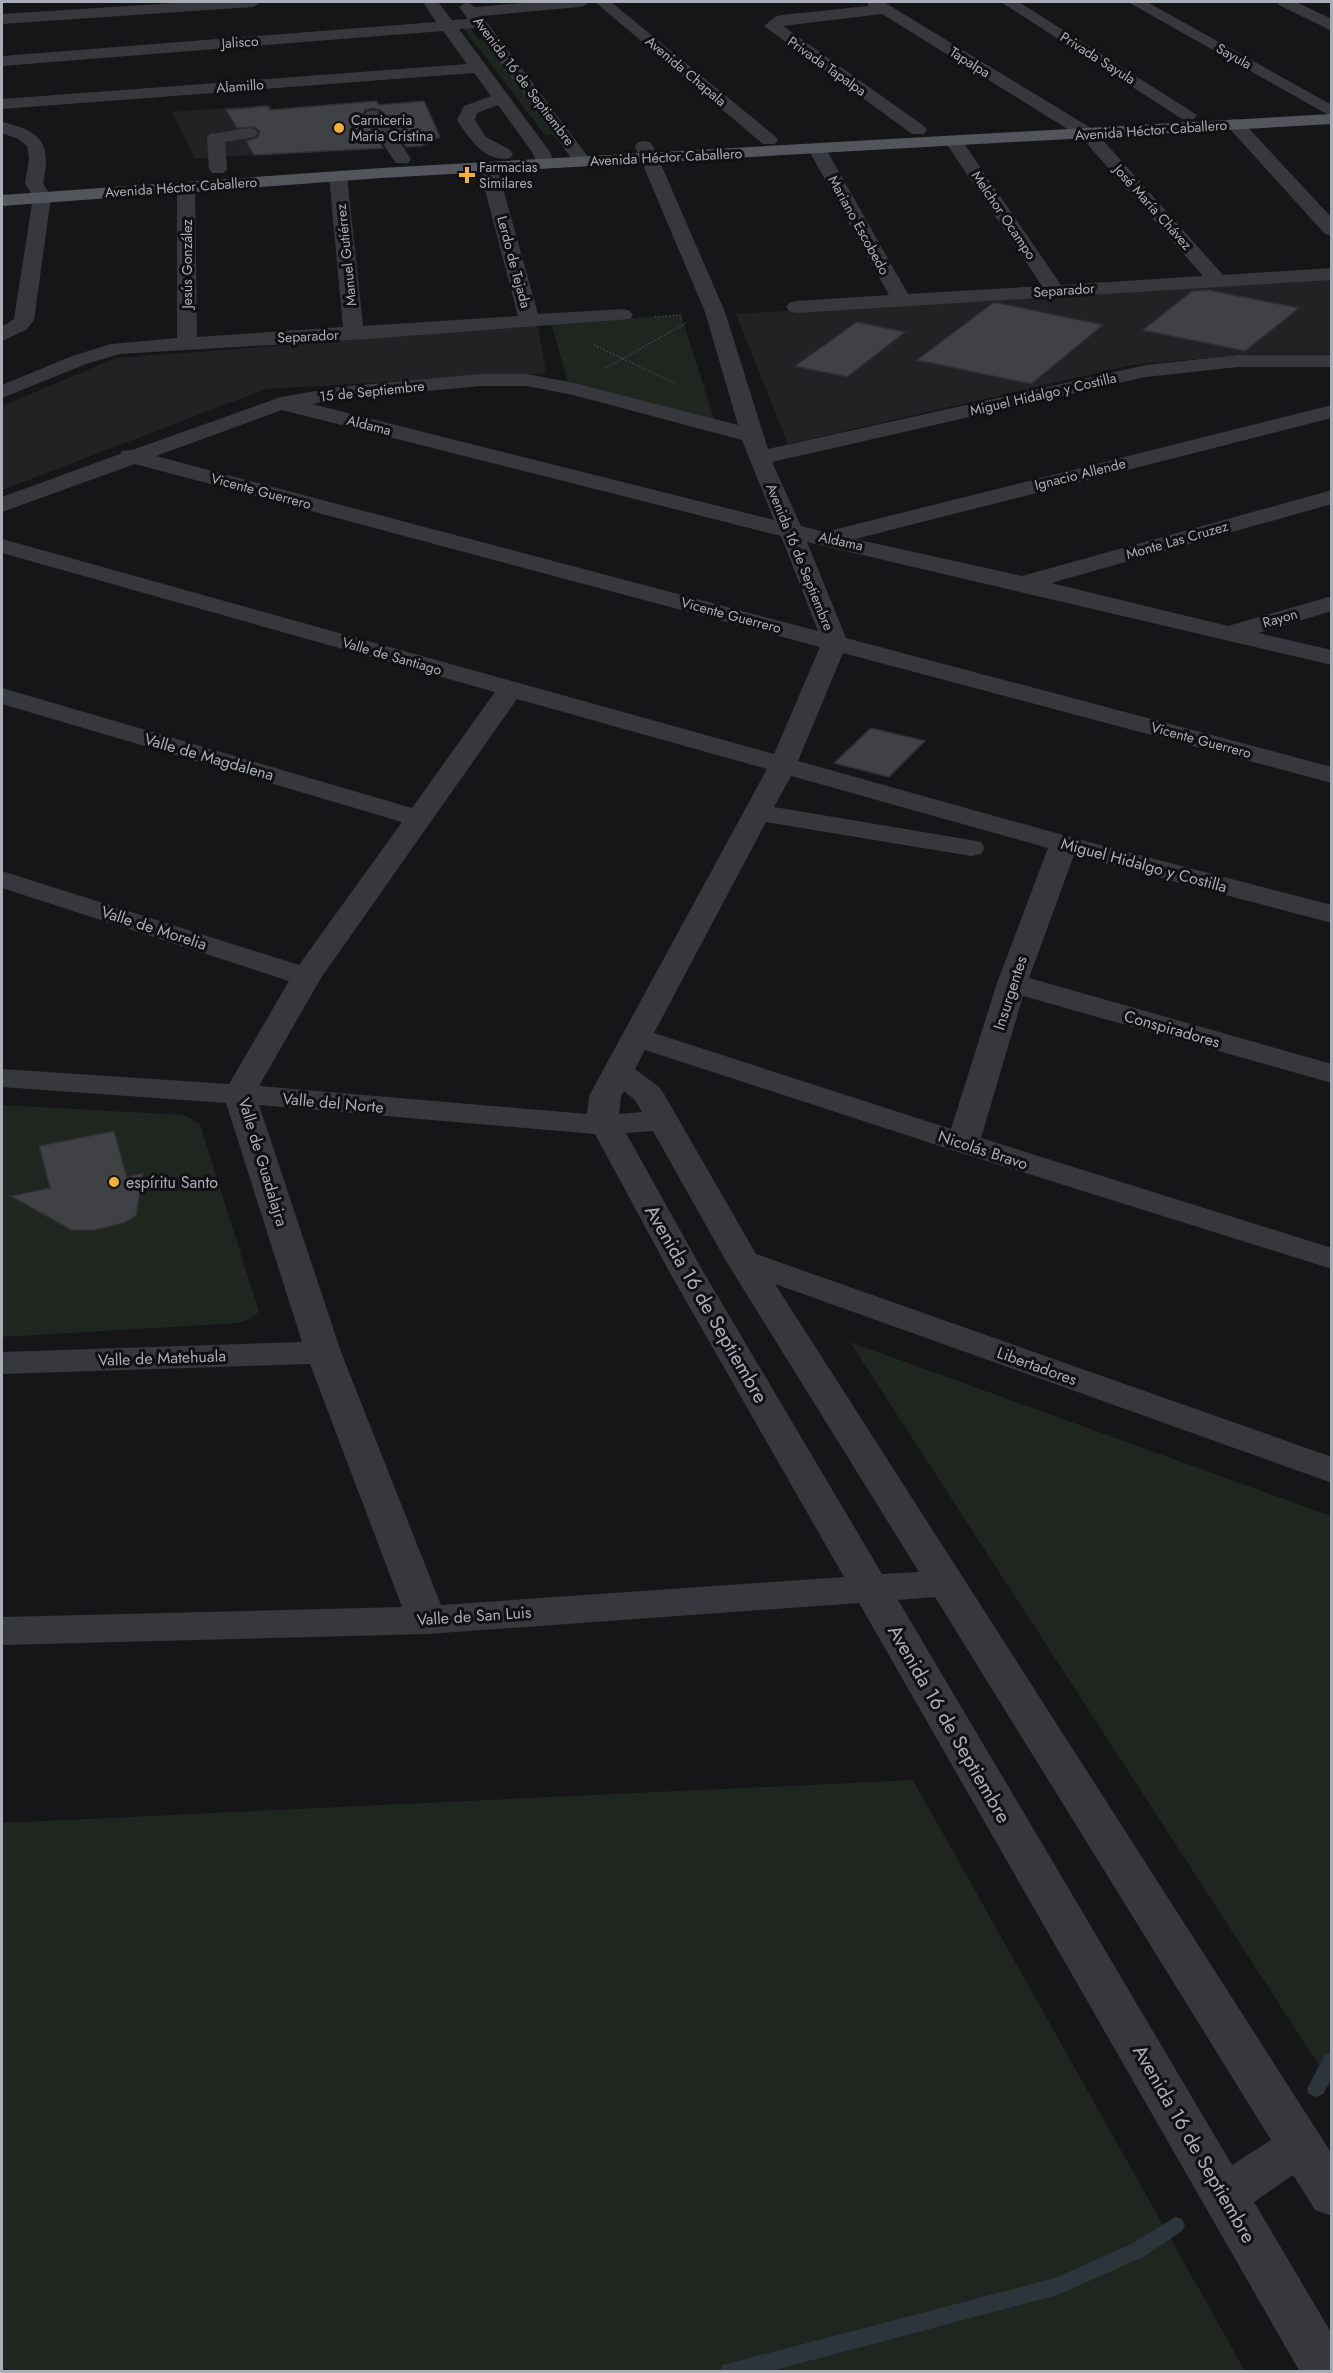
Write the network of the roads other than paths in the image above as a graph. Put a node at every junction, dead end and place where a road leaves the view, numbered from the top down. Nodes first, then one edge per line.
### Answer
1 (253, 2) edge
2 (430, 2) edge
3 (580, 2) edge
4 (602, 2) edge
5 (1009, 2) edge
6 (1136, 2) edge
7 (1285, 2) edge
8 (879, 5) edge
9 (471, 12) edge
10 (2, 19) edge
11 (447, 26) junction
12 (1332, 26) edge
13 (2, 61) edge
14 (478, 68) junction
15 (500, 98) junction
16 (2, 104) edge
17 (1329, 111) edge
18 (373, 115) dead end
19 (1188, 115) junction
20 (1066, 122) junction
21 (1235, 124) junction
22 (2, 127) edge
23 (918, 129) junction
24 (249, 133) dead end
25 (1088, 134) junction
26 (770, 140) junction
27 (953, 140) junction
28 (817, 149) junction
29 (646, 152) junction
30 (504, 154) junction
31 (579, 156) junction
32 (543, 158) junction
33 (402, 159) junction
34 (382, 166) junction
35 (488, 167) junction
36 (218, 169) junction
37 (338, 176) junction
38 (2, 186) edge
39 (186, 186) junction
40 (38, 190) junction
41 (2, 201) edge
42 (1332, 230) edge
43 (1332, 274) edge
44 (1218, 280) junction
45 (1055, 291) junction
46 (902, 301) junction
47 (796, 307) dead end
48 (622, 315) dead end
49 (536, 322) junction
50 (354, 333) junction
51 (2, 335) edge
52 (188, 343) junction
53 (1332, 361) edge
54 (2, 392) edge
55 (281, 403) junction
56 (1332, 411) edge
57 (757, 447) junction
58 (130, 456) junction
59 (1332, 497) edge
60 (2, 505) edge
61 (791, 531) junction
62 (829, 538) junction
63 (2, 546) edge
64 (1023, 584) junction
65 (1332, 603) edge
66 (1228, 633) junction
67 (835, 642) junction
68 (1332, 658) edge
69 (511, 689) junction
70 (2, 696) edge
71 (783, 765) junction
72 (1332, 775) edge
73 (758, 812) junction
74 (417, 818) junction
75 (1064, 844) junction
76 (971, 848) dead end
77 (2, 879) edge
78 (1332, 914) edge
79 (306, 977) junction
80 (1012, 983) junction
81 (627, 1054) junction
82 (1332, 1074) edge
83 (2, 1078) edge
84 (239, 1094) junction
85 (664, 1120) junction
86 (606, 1125) junction
87 (963, 1143) junction
88 (1332, 1259) edge
89 (743, 1261) junction
90 (323, 1352) junction
91 (2, 1363) edge
92 (1332, 1471) edge
93 (946, 1583) junction
94 (870, 1588) junction
95 (428, 1620) junction
96 (2, 1631) edge
97 (1300, 2146) junction
98 (1224, 2196) junction
99 (1332, 2196) edge
100 (1327, 2372) edge

1 - 10 street
2 - 11 street, Avenida 16 de Septiembre
3 - 9 street, Jalisco
4 - 26 street, Avenida Chapala
5 - 19 street, Privada Sayula
6 - 17 street, Sayula
7 - 12 street
8 - 20 street, Tapalpa
8 - 23 street, Privada Tapalpa
9 - 11 street, Jalisco
9 - 31 street, Avenida 16 de Septiembre
11 - 13 street, Jalisco
11 - 14 street, Avenida 16 de Septiembre
14 - 15 street, Avenida 16 de Septiembre
14 - 16 street, Alamillo
15 - 30 street
15 - 32 street, Avenida 16 de Septiembre
17 - 19 main road, Avenida Héctor Caballero
17 - 21 main road, Avenida Héctor Caballero
18 - 33 street
19 - 20 main road, Avenida Héctor Caballero
20 - 23 main road, Avenida Héctor Caballero
20 - 25 street, Tapalpa
21 - 25 main road, Avenida Héctor Caballero
21 - 42 street
22 - 40 street
23 - 26 main road, Avenida Héctor Caballero
24 - 36 street
25 - 27 main road, Avenida Héctor Caballero
25 - 44 street, José María Chávez
26 - 29 main road, Avenida Héctor Caballero
27 - 28 main road, Avenida Héctor Caballero
27 - 45 street, Melchor Ocampo
28 - 29 main road, Avenida Héctor Caballero
28 - 46 street, Mariano Escobedo
29 - 31 main road, Avenida Héctor Caballero
29 - 57 street, Avenida 16 de Septiembre
30 - 32 main road, Avenida Héctor Caballero
30 - 33 main road, Avenida Héctor Caballero
31 - 32 main road, Avenida Héctor Caballero
32 - 35 main road, Avenida Héctor Caballero
33 - 34 main road, Avenida Héctor Caballero
34 - 35 main road, Avenida Héctor Caballero
34 - 36 main road, Avenida Héctor Caballero
34 - 37 main road, Avenida Héctor Caballero
35 - 49 street, Lerdo de Tejada
36 - 40 main road, Avenida Héctor Caballero
37 - 39 main road, Avenida Héctor Caballero
37 - 50 street, Manuel Gutiérrez
38 - 40 main road, Avenida Héctor Caballero
39 - 40 main road, Avenida Héctor Caballero
39 - 52 street, Jesús González
40 - 41 main road, Avenida Héctor Caballero
40 - 51 street
43 - 44 street, Separador
44 - 45 street, Separador
45 - 46 street, Separador
46 - 47 street, Separador
48 - 49 street, Separador
49 - 50 street, Separador
50 - 52 street, Separador
52 - 54 street, Separador
53 - 57 street, Miguel Hidalgo y Costilla
55 - 57 street, 15 de Septiembre
55 - 58 street, 15 de Septiembre
55 - 61 street, Aldama
56 - 62 street, Ignacio Allende
57 - 61 street, Avenida 16 de Septiembre
58 - 60 street, 15 de Septiembre
58 - 67 street, Vicente Guerrero
59 - 64 street, Monte Las Cruzez
61 - 62 street, Aldama
61 - 67 street, Avenida 16 de Septiembre
62 - 64 street, Aldama
63 - 69 street, Valle de Santiago
64 - 66 street, Aldama
65 - 66 street, Rayon
66 - 68 street, Aldama
67 - 71 street, Avenida 16 de Septiembre
67 - 72 street, Vicente Guerrero
69 - 71 street, Valle de Santiago
69 - 74 street, Valle de Guadalajra
70 - 74 street, Valle de Magdalena
71 - 73 street, Avenida 16 de Septiembre
71 - 75 street, Miguel Hidalgo y Costilla
73 - 76 street
73 - 81 street, Avenida 16 de Septiembre
74 - 79 street, Valle de Guadalajra
75 - 78 street, Miguel Hidalgo y Costilla
75 - 80 street, Insurgentes
77 - 79 street, Valle de Morelia
79 - 84 street, Valle de Guadalajra
80 - 82 street, Conspiradores
80 - 87 street, Insurgentes
81 - 85 street
81 - 86 street, Avenida 16 de Septiembre
81 - 87 street, Nicolás Bravo
83 - 84 street, Valle del Norte
84 - 86 street, Valle del Norte
84 - 90 street, Valle de Guadalajra
85 - 86 street, Valle del Norte
85 - 89 street
86 - 94 street, Avenida 16 de Septiembre
87 - 88 street, Nicolás Bravo
89 - 92 street, Libertadores
89 - 93 street
90 - 91 street, Valle de Matehuala
90 - 95 street, Valle de Guadalajra
93 - 94 street, Valle de San Luis
93 - 97 street
94 - 95 street, Valle de San Luis
94 - 98 street, Avenida 16 de Septiembre
95 - 96 street, Valle de San Luis
97 - 98 street
97 - 99 street
98 - 100 street, Avenida 16 de Septiembre

